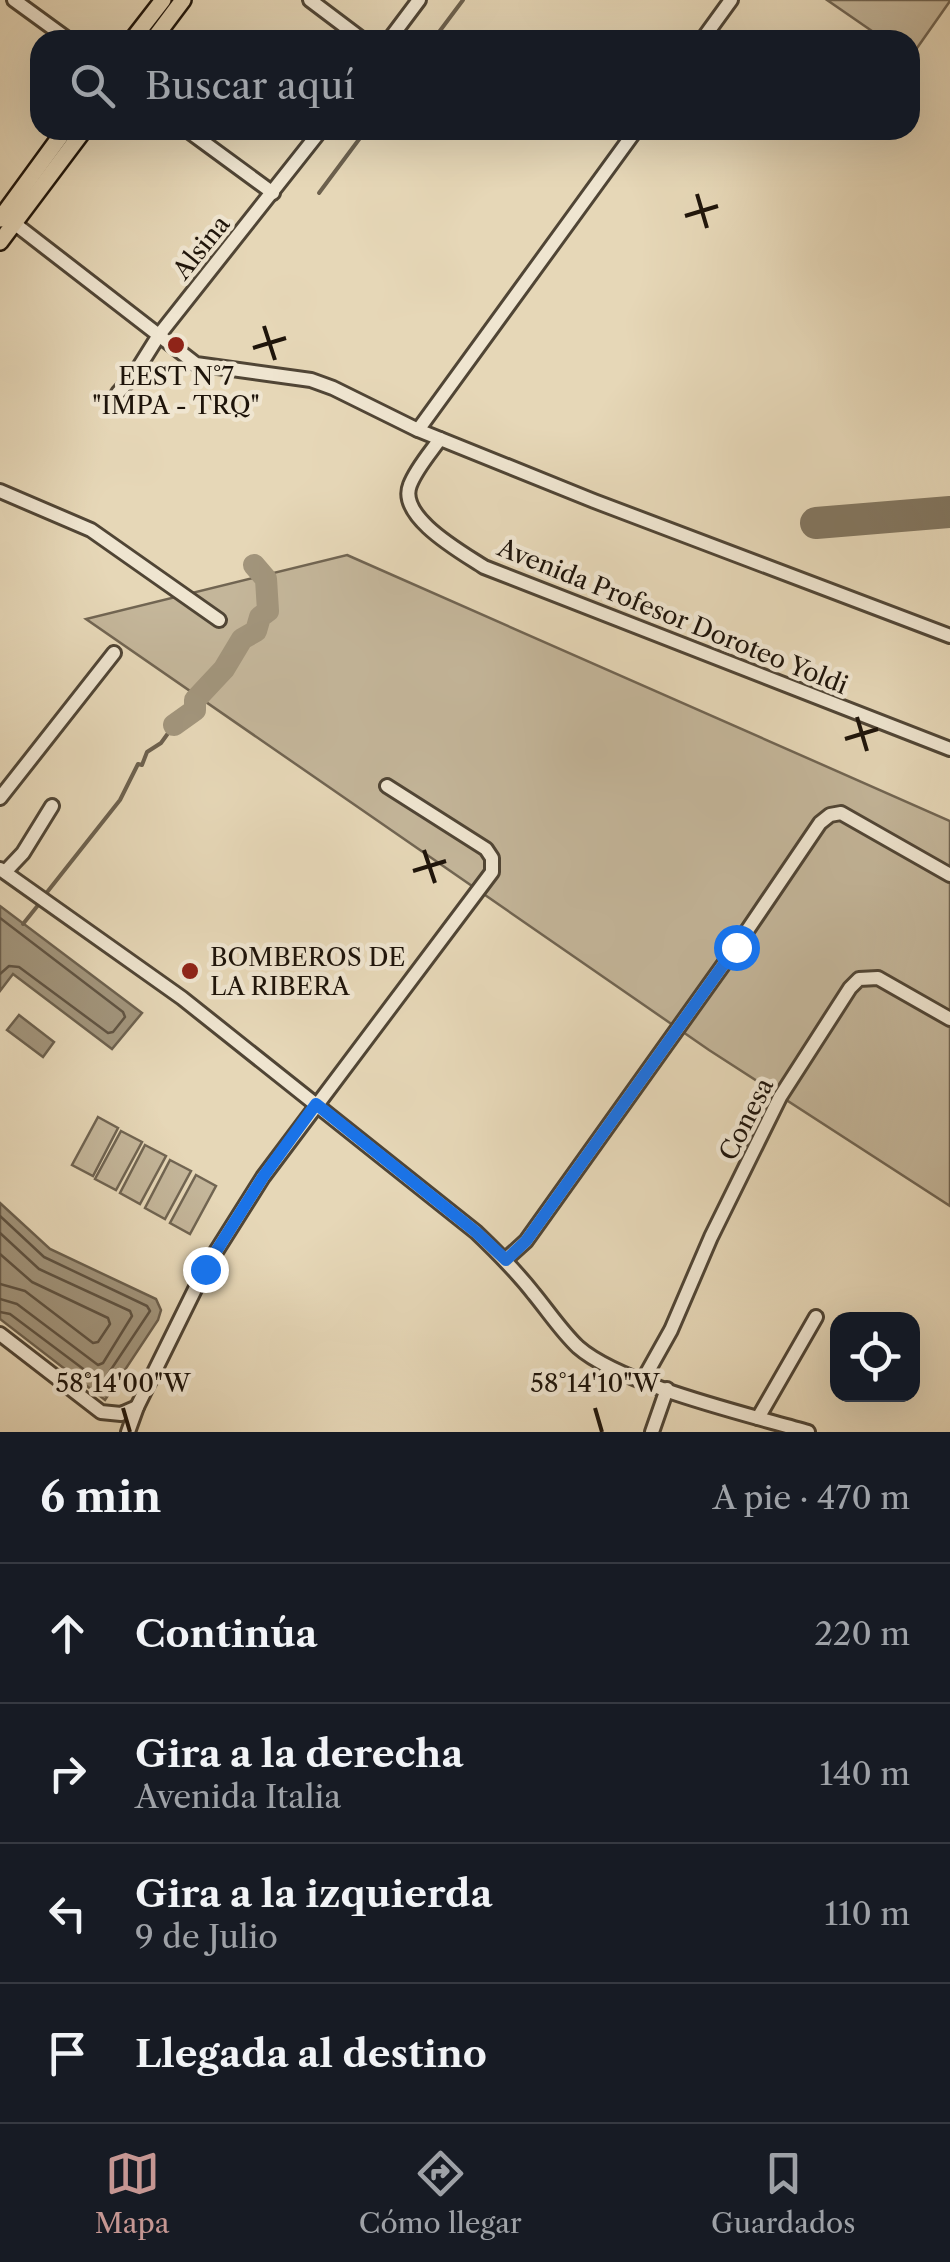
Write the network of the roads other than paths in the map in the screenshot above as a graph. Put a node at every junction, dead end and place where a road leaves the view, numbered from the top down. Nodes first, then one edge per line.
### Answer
1 (14, 0) edge
2 (163, 0) edge
3 (184, 0) edge
4 (310, 0) edge
5 (419, 0) edge
6 (731, 0) edge
7 (55, 30) edge
8 (140, 30) edge
9 (161, 30) edge
10 (350, 30) edge
11 (396, 30) edge
12 (709, 30) edge
13 (58, 140) edge
14 (75, 140) edge
15 (200, 140) edge
16 (313, 140) edge
17 (629, 140) edge
18 (273, 194) junction
19 (4, 217) edge
20 (0, 242) edge
21 (159, 335) junction
22 (118, 393) dead end
23 (418, 430) junction
24 (440, 439) junction
25 (0, 492) edge
26 (219, 620) dead end
27 (950, 636) edge
28 (114, 653) dead end
29 (950, 749) edge
30 (387, 786) dead end
31 (0, 798) edge
32 (52, 806) dead end
33 (2, 871) edge
34 (950, 875) edge
35 (950, 1018) edge
36 (316, 1104) junction
37 (506, 1260) junction
38 (816, 1317) dead end
39 (0, 1334) edge
40 (642, 1380) junction
41 (667, 1389) junction
42 (137, 1408) junction
43 (758, 1418) junction
44 (128, 1432) edge
45 (652, 1432) edge
46 (808, 1432) edge

1 - 7 street
2 - 8 main road
3 - 9 main road
4 - 10 street
5 - 11 street
6 - 12 street
13 - 19 main road
14 - 19 main road
15 - 18 street
16 - 18 street, Alsina
17 - 23 street
18 - 21 street, Alsina
19 - 20 main road
19 - 21 street
21 - 22 street, Alsina
21 - 23 street
23 - 24 street
24 - 27 street
24 - 29 street, Avenida Profesor Doroteo Yoldi
25 - 26 street
28 - 31 street
30 - 36 street
32 - 33 street
33 - 36 street
34 - 37 street
35 - 40 street, Conesa
36 - 37 street
36 - 42 street
37 - 40 street
38 - 43 street
39 - 42 street
40 - 41 street
41 - 43 street
41 - 45 street
42 - 44 street
43 - 46 street

